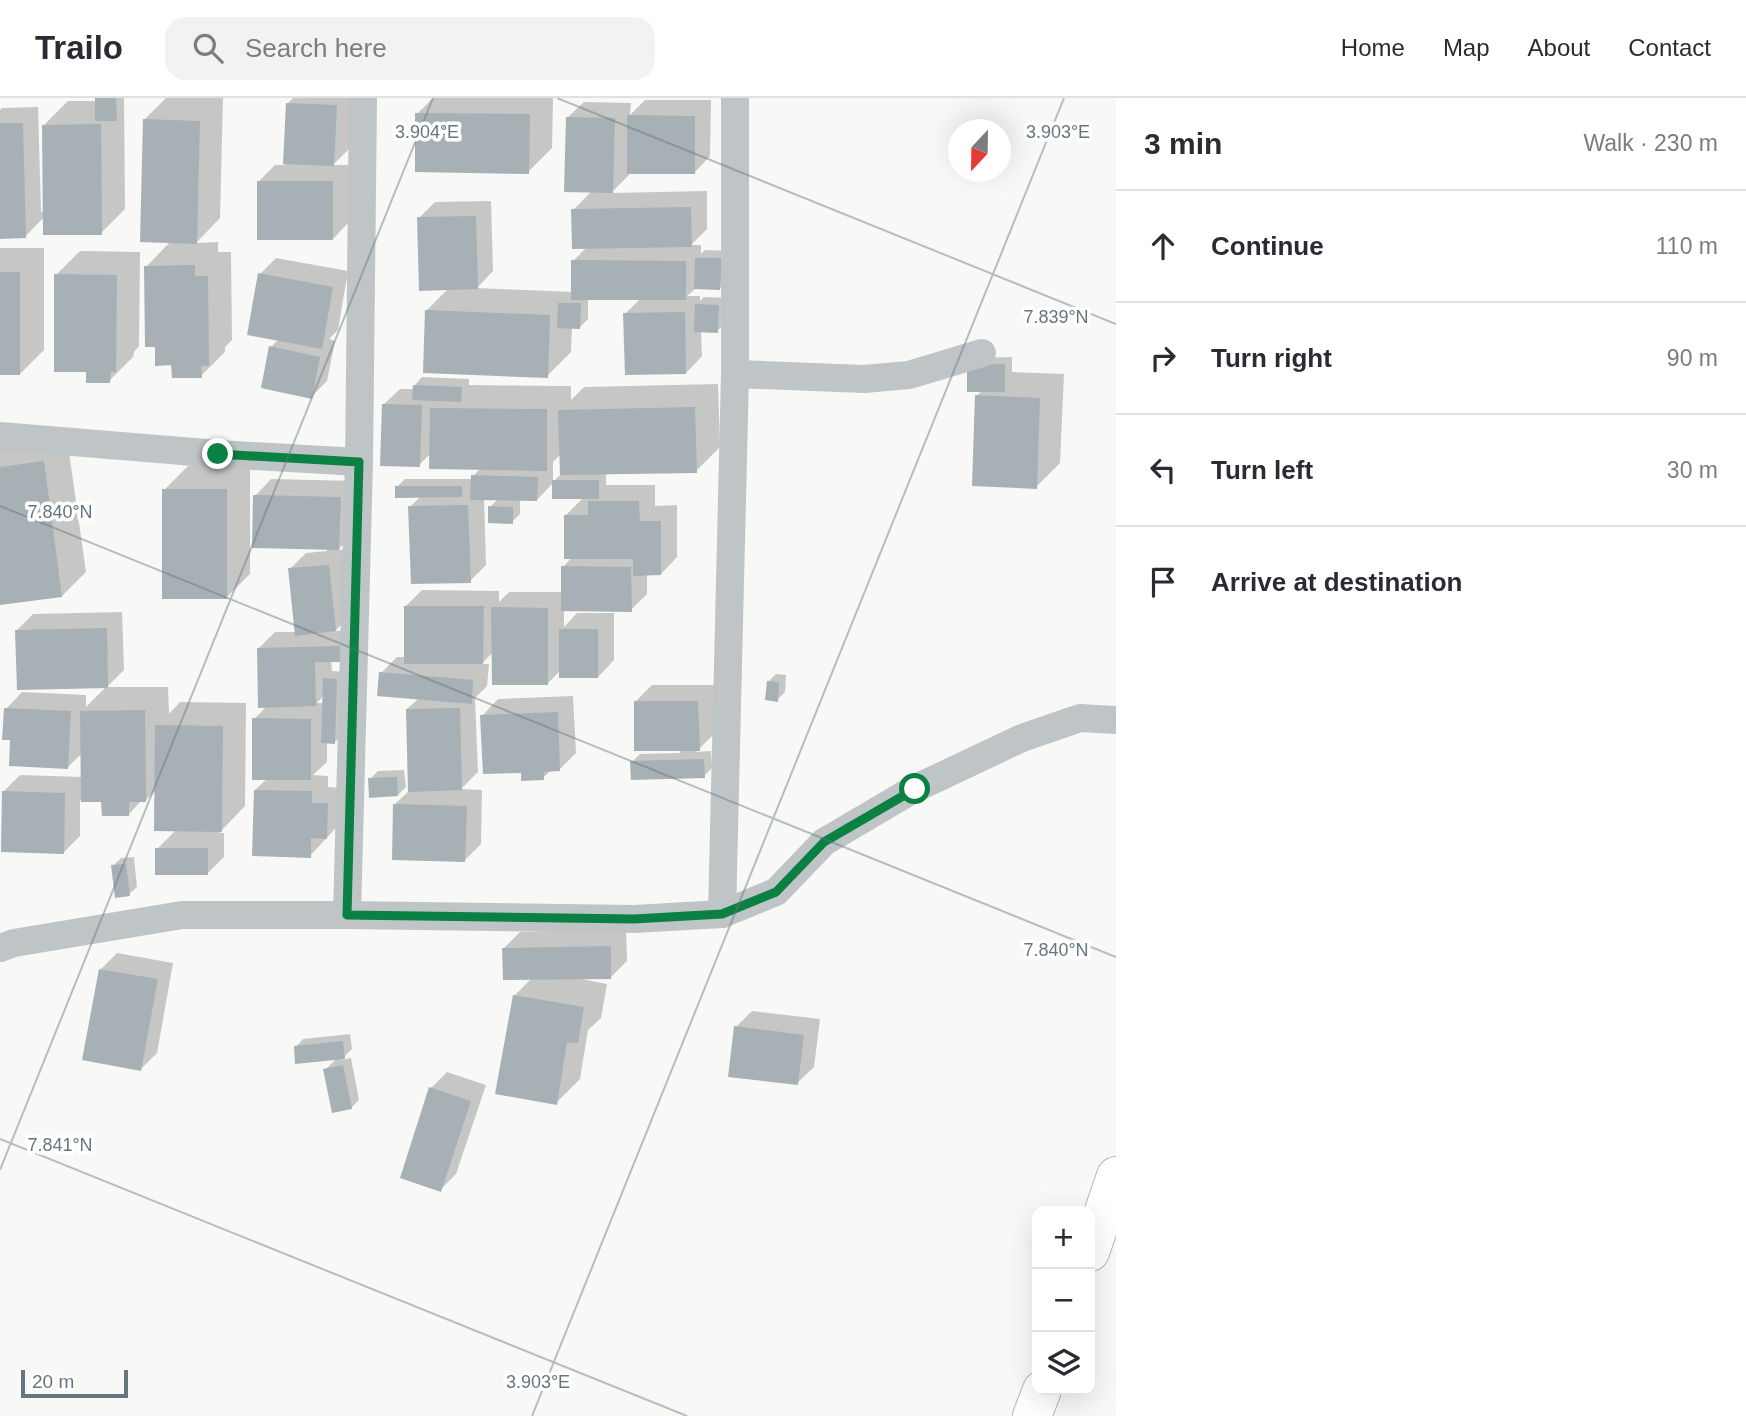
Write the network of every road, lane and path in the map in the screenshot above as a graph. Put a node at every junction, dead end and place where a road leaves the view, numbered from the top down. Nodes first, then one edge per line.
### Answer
1 (363, 98) edge
2 (735, 98) edge
3 (982, 353) dead end
4 (735, 374) junction
5 (0, 436) edge
6 (359, 462) junction
7 (1116, 720) edge
8 (722, 914) junction
9 (347, 915) junction
10 (0, 948) edge
11 (1116, 1176) edge
12 (1095, 1237) edge
13 (1040, 1395) edge
14 (1032, 1416) edge

1 - 6 street
2 - 4 street
3 - 4 street
4 - 8 street
5 - 6 street
6 - 9 street
7 - 8 street
8 - 9 street
9 - 10 street
11 - 12 highway
13 - 14 highway

